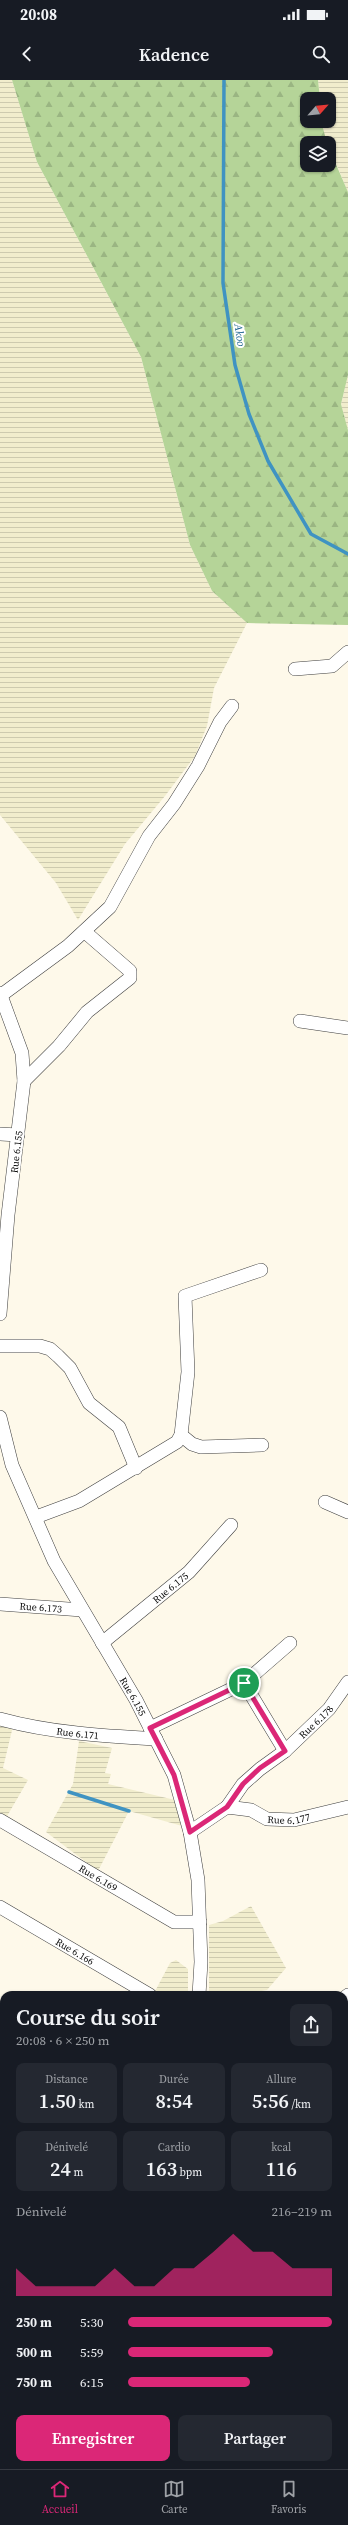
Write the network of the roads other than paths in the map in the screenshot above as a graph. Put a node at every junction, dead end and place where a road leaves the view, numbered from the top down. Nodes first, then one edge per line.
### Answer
1 (348, 652) edge
2 (295, 669) dead end
3 (232, 706) dead end
4 (85, 932) junction
5 (1, 995) edge
6 (300, 1022) dead end
7 (348, 1028) edge
8 (24, 1081) junction
9 (0, 1134) edge
10 (18, 1135) junction
11 (261, 1270) dead end
12 (0, 1314) edge
13 (0, 1346) edge
14 (0, 1417) edge
15 (1, 1430) edge
16 (181, 1435) junction
17 (262, 1445) dead end
18 (136, 1468) junction
19 (325, 1502) dead end
20 (348, 1512) edge
21 (36, 1518) junction
22 (231, 1526) dead end
23 (0, 1604) edge
24 (82, 1610) junction
25 (102, 1643) junction
26 (290, 1643) dead end
27 (348, 1682) edge
28 (244, 1683) junction
29 (0, 1719) edge
30 (150, 1728) junction
31 (156, 1739) junction
32 (285, 1751) junction
33 (227, 1807) junction
34 (348, 1807) edge
35 (0, 1820) edge
36 (190, 1832) junction
37 (0, 1907) edge
38 (200, 1922) junction
39 (143, 1991) edge
40 (199, 1991) edge

1 - 2 street
3 - 4 street
4 - 5 street
4 - 8 street
5 - 8 street, Rue 6.155
6 - 7 street
8 - 10 street, Rue 6.155
9 - 10 street
10 - 12 street, Rue 6.155
11 - 16 street
13 - 18 street
14 - 15 street, Rue 6.155
15 - 21 street, Rue 6.155
16 - 17 street
16 - 18 street
18 - 21 street
19 - 20 street
21 - 24 street, Rue 6.155
22 - 25 street, Rue 6.175
23 - 24 street, Rue 6.173
24 - 25 street, Rue 6.155
25 - 30 street, Rue 6.155
26 - 28 street
27 - 32 street, Rue 6.178
28 - 30 street
28 - 32 street
29 - 31 street, Rue 6.171
30 - 31 street, Rue 6.155
31 - 36 street, Rue 6.155
32 - 33 street, Rue 6.178
33 - 34 street, Rue 6.177
33 - 36 street
35 - 38 street, Rue 6.169
36 - 38 street, Rue 6.155
37 - 39 street, Rue 6.166
38 - 40 street, Rue 6.155

